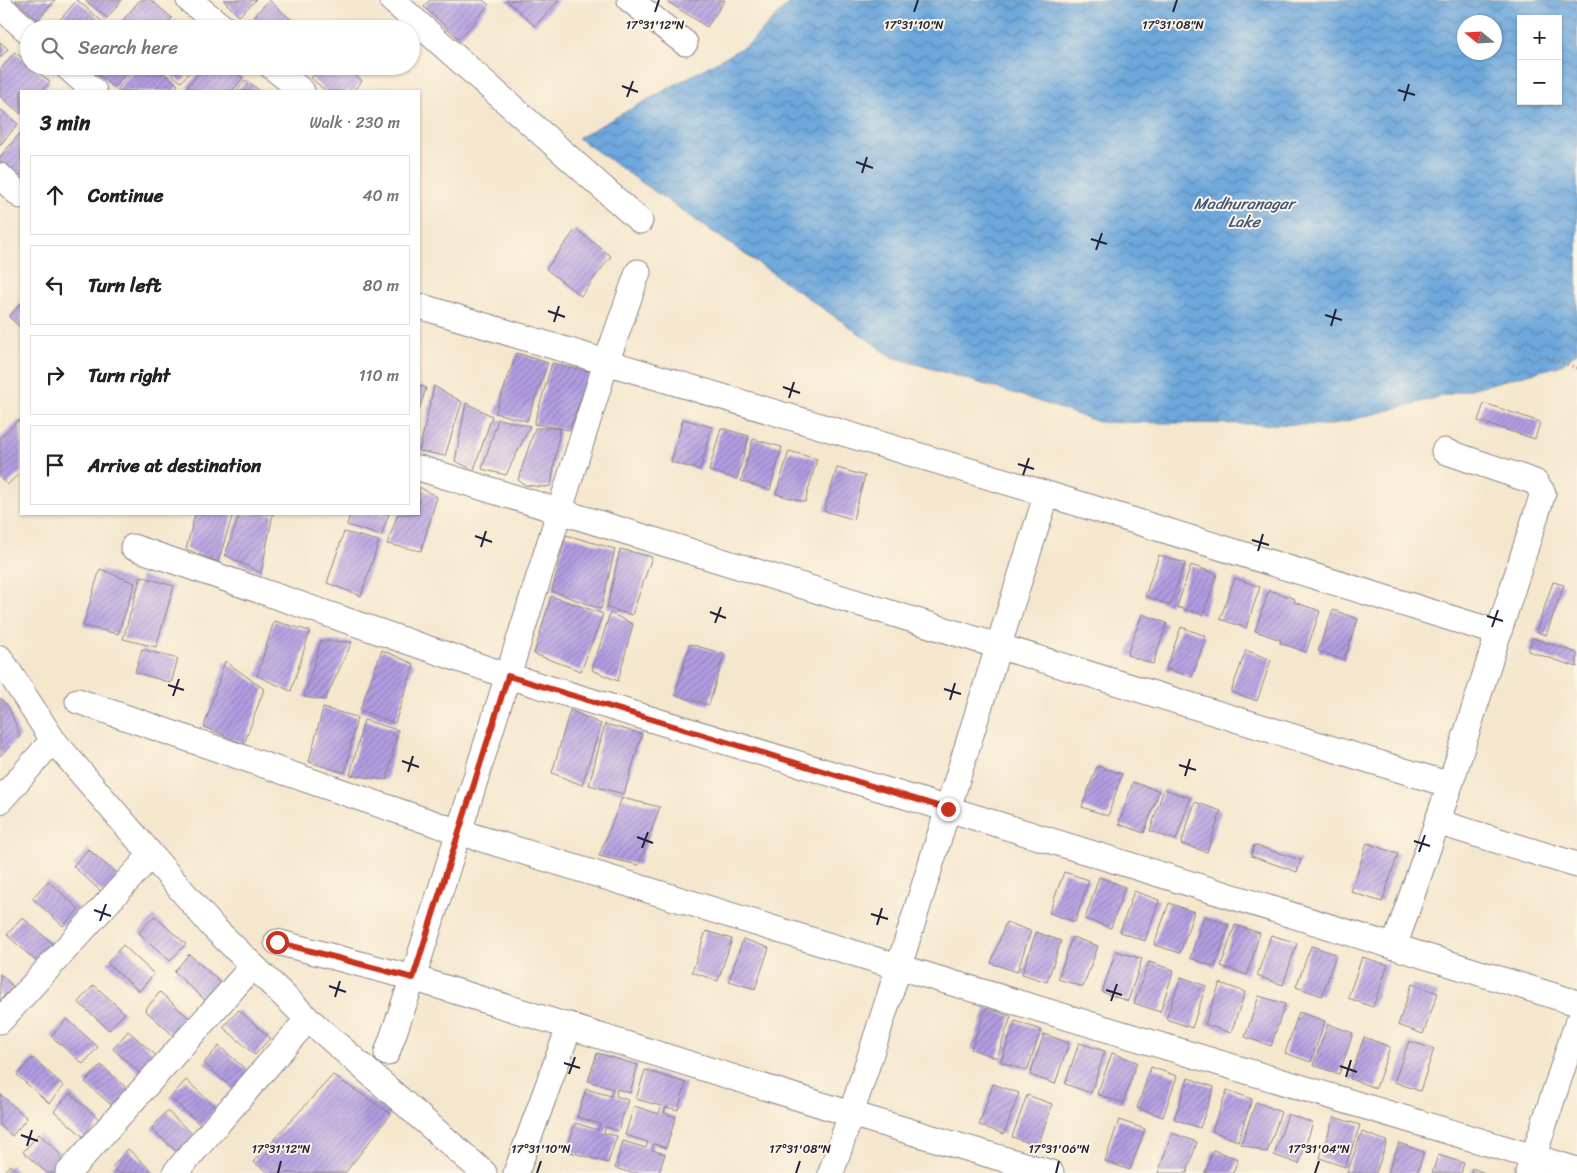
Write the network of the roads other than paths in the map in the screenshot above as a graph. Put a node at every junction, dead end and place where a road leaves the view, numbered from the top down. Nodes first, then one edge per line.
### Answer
1 (189, 0) edge
2 (630, 0) edge
3 (408, 5) edge
4 (0, 6) edge
5 (214, 20) edge
6 (20, 24) edge
7 (685, 43) dead end
8 (76, 75) edge
9 (282, 75) edge
10 (93, 90) edge
11 (301, 90) edge
12 (0, 176) edge
13 (20, 195) edge
14 (640, 221) dead end
15 (638, 272) dead end
16 (420, 306) edge
17 (606, 363) junction
18 (1444, 451) dead end
19 (420, 468) edge
20 (1046, 494) junction
21 (559, 511) junction
22 (133, 547) dead end
23 (1499, 632) junction
24 (998, 645) junction
25 (0, 658) edge
26 (508, 676) junction
27 (78, 701) dead end
28 (53, 740) junction
29 (1450, 785) junction
30 (0, 801) edge
31 (948, 809) junction
32 (1437, 822) junction
33 (459, 832) junction
34 (151, 855) junction
35 (1577, 865) edge
36 (277, 942) dead end
37 (1394, 947) junction
38 (253, 966) junction
39 (899, 966) junction
40 (413, 978) junction
41 (1577, 1003) edge
42 (308, 1020) junction
43 (0, 1021) edge
44 (1577, 1024) edge
45 (570, 1025) junction
46 (388, 1053) dead end
47 (851, 1114) junction
48 (1531, 1165) edge
49 (1577, 1170) edge
50 (68, 1173) edge
51 (175, 1173) edge
52 (484, 1173) edge
53 (516, 1173) edge
54 (831, 1173) edge
55 (1051, 1173) edge

1 - 5 street
2 - 7 street
3 - 14 street
4 - 6 street
8 - 10 street
9 - 11 street
12 - 13 street
15 - 17 street
16 - 17 street
17 - 20 street
17 - 21 street
18 - 23 street
19 - 21 street
20 - 23 street
20 - 24 street
21 - 24 street
21 - 26 street
22 - 26 street
23 - 29 street
24 - 29 street
24 - 31 street
25 - 28 street
26 - 31 street
26 - 33 street
27 - 33 street
28 - 30 street
28 - 34 street
29 - 32 street
31 - 37 street
31 - 39 street
32 - 35 street
32 - 37 street
33 - 39 street
33 - 40 street
34 - 38 street
34 - 43 street
36 - 40 street
37 - 41 street
38 - 42 street
38 - 50 street
39 - 47 street
39 - 48 street
40 - 45 street
40 - 46 street
42 - 51 street
42 - 52 street
44 - 48 street
45 - 47 street
45 - 53 street
47 - 54 street
47 - 55 street
48 - 49 street

